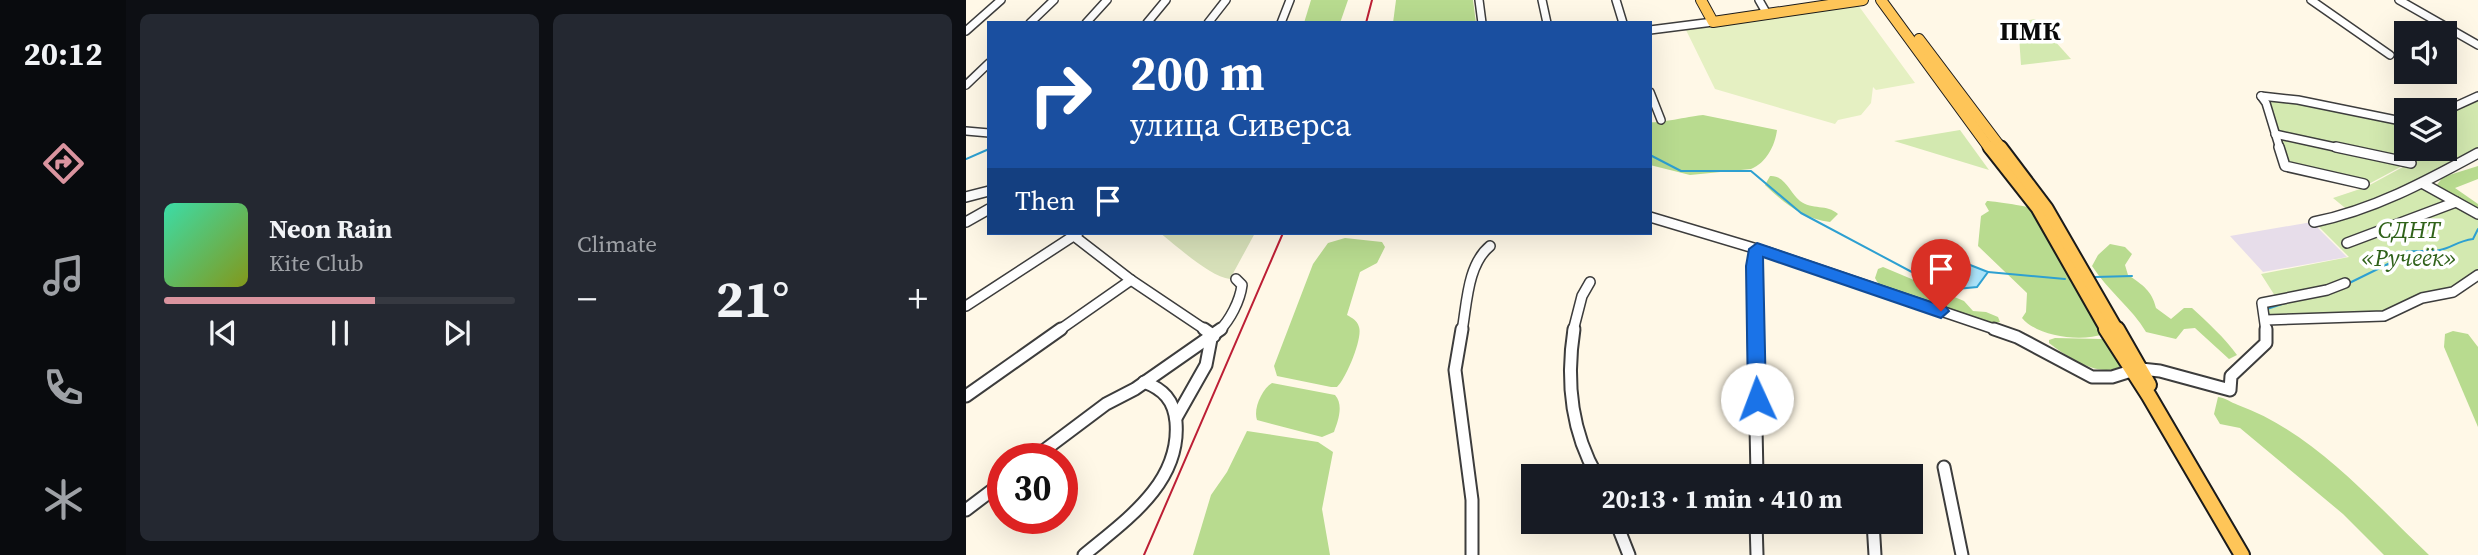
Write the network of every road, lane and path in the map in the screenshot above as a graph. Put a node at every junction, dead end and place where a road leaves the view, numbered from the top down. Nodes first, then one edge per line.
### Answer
1 (1001, 0) edge
2 (1054, 0) edge
3 (1107, 0) edge
4 (1166, 0) edge
5 (1226, 0) edge
6 (1290, 0) edge
7 (1479, 0) edge
8 (1542, 0) edge
9 (1616, 0) edge
10 (1701, 0) edge
11 (1759, 0) edge
12 (1863, 0) edge
13 (1881, 0) edge
14 (1889, 0) edge
15 (2311, 0) edge
16 (2399, 0) edge
17 (1838, 2) edge
18 (1767, 14) junction
19 (1032, 21) edge
20 (1088, 21) edge
21 (1149, 21) edge
22 (1210, 21) edge
23 (1282, 21) edge
24 (1482, 21) edge
25 (1547, 21) edge
26 (1622, 21) edge
27 (1713, 22) junction
28 (1652, 30) edge
29 (966, 31) edge
30 (2478, 45) edge
31 (1919, 46) junction
32 (2390, 55) dead end
33 (966, 72) edge
34 (984, 72) edge
35 (966, 85) edge
36 (2478, 96) edge
37 (1652, 97) edge
38 (2457, 106) edge
39 (1970, 115) joint
40 (1661, 120) dead end
41 (2394, 120) edge
42 (966, 131) edge
43 (987, 131) edge
44 (2275, 134) junction
45 (2478, 153) edge
46 (2411, 163) dead end
47 (2422, 183) junction
48 (2364, 184) dead end
49 (987, 192) edge
50 (966, 198) edge
51 (2456, 202) junction
52 (987, 210) edge
53 (2478, 214) edge
54 (1652, 218) edge
55 (966, 222) edge
56 (2314, 222) dead end
57 (1074, 235) edge
58 (1077, 235) edge
59 (2347, 243) dead end
60 (1490, 246) dead end
61 (1757, 249) junction
62 (2478, 275) edge
63 (1131, 279) junction
64 (1236, 279) dead end
65 (1590, 282) dead end
66 (2345, 283) dead end
67 (966, 306) edge
68 (2266, 320) junction
69 (1212, 337) junction
70 (2136, 370) junction
71 (1144, 382) junction
72 (966, 396) edge
73 (2152, 396) junction
74 (1176, 418) junction
75 (1054, 443) edge
76 (1591, 464) edge
77 (1757, 464) edge
78 (1944, 467) dead end
79 (987, 494) edge
80 (966, 510) edge
81 (1621, 534) edge
82 (1756, 534) edge
83 (1874, 534) edge
84 (1084, 555) edge
85 (1472, 555) edge
86 (1629, 555) edge
87 (1757, 555) edge
88 (1875, 555) edge
89 (1962, 555) edge
90 (2242, 555) edge
91 (2248, 555) edge

1 - 29 street
2 - 19 street
3 - 20 street
4 - 21 street
5 - 22 street
6 - 23 street
7 - 24 street
8 - 25 street
9 - 26 street
10 - 27 main road
11 - 18 street
12 - 17 main road
13 - 31 main road
14 - 31 main road
15 - 32 street
16 - 30 street
17 - 18 main road
18 - 27 main road
27 - 28 street
31 - 39 main road
33 - 34 street
34 - 35 street
36 - 38 street
37 - 40 street
39 - 70 main road
41 - 44 street
42 - 43 street
44 - 46 street
44 - 48 street
45 - 47 street
47 - 51 street
47 - 56 street
49 - 50 street
51 - 53 street
51 - 59 street
52 - 55 street
54 - 61 street
57 - 67 street
58 - 63 street
60 - 85 street
61 - 70 street
61 - 77 street
62 - 68 street
63 - 69 street
63 - 72 street
64 - 69 street
65 - 76 street
66 - 68 street
68 - 70 street
69 - 71 street
69 - 74 street
70 - 73 main road
71 - 74 street
71 - 75 street
73 - 90 main road
73 - 91 main road
74 - 84 street
78 - 89 street
79 - 80 street
81 - 86 street
82 - 87 street
83 - 88 street

